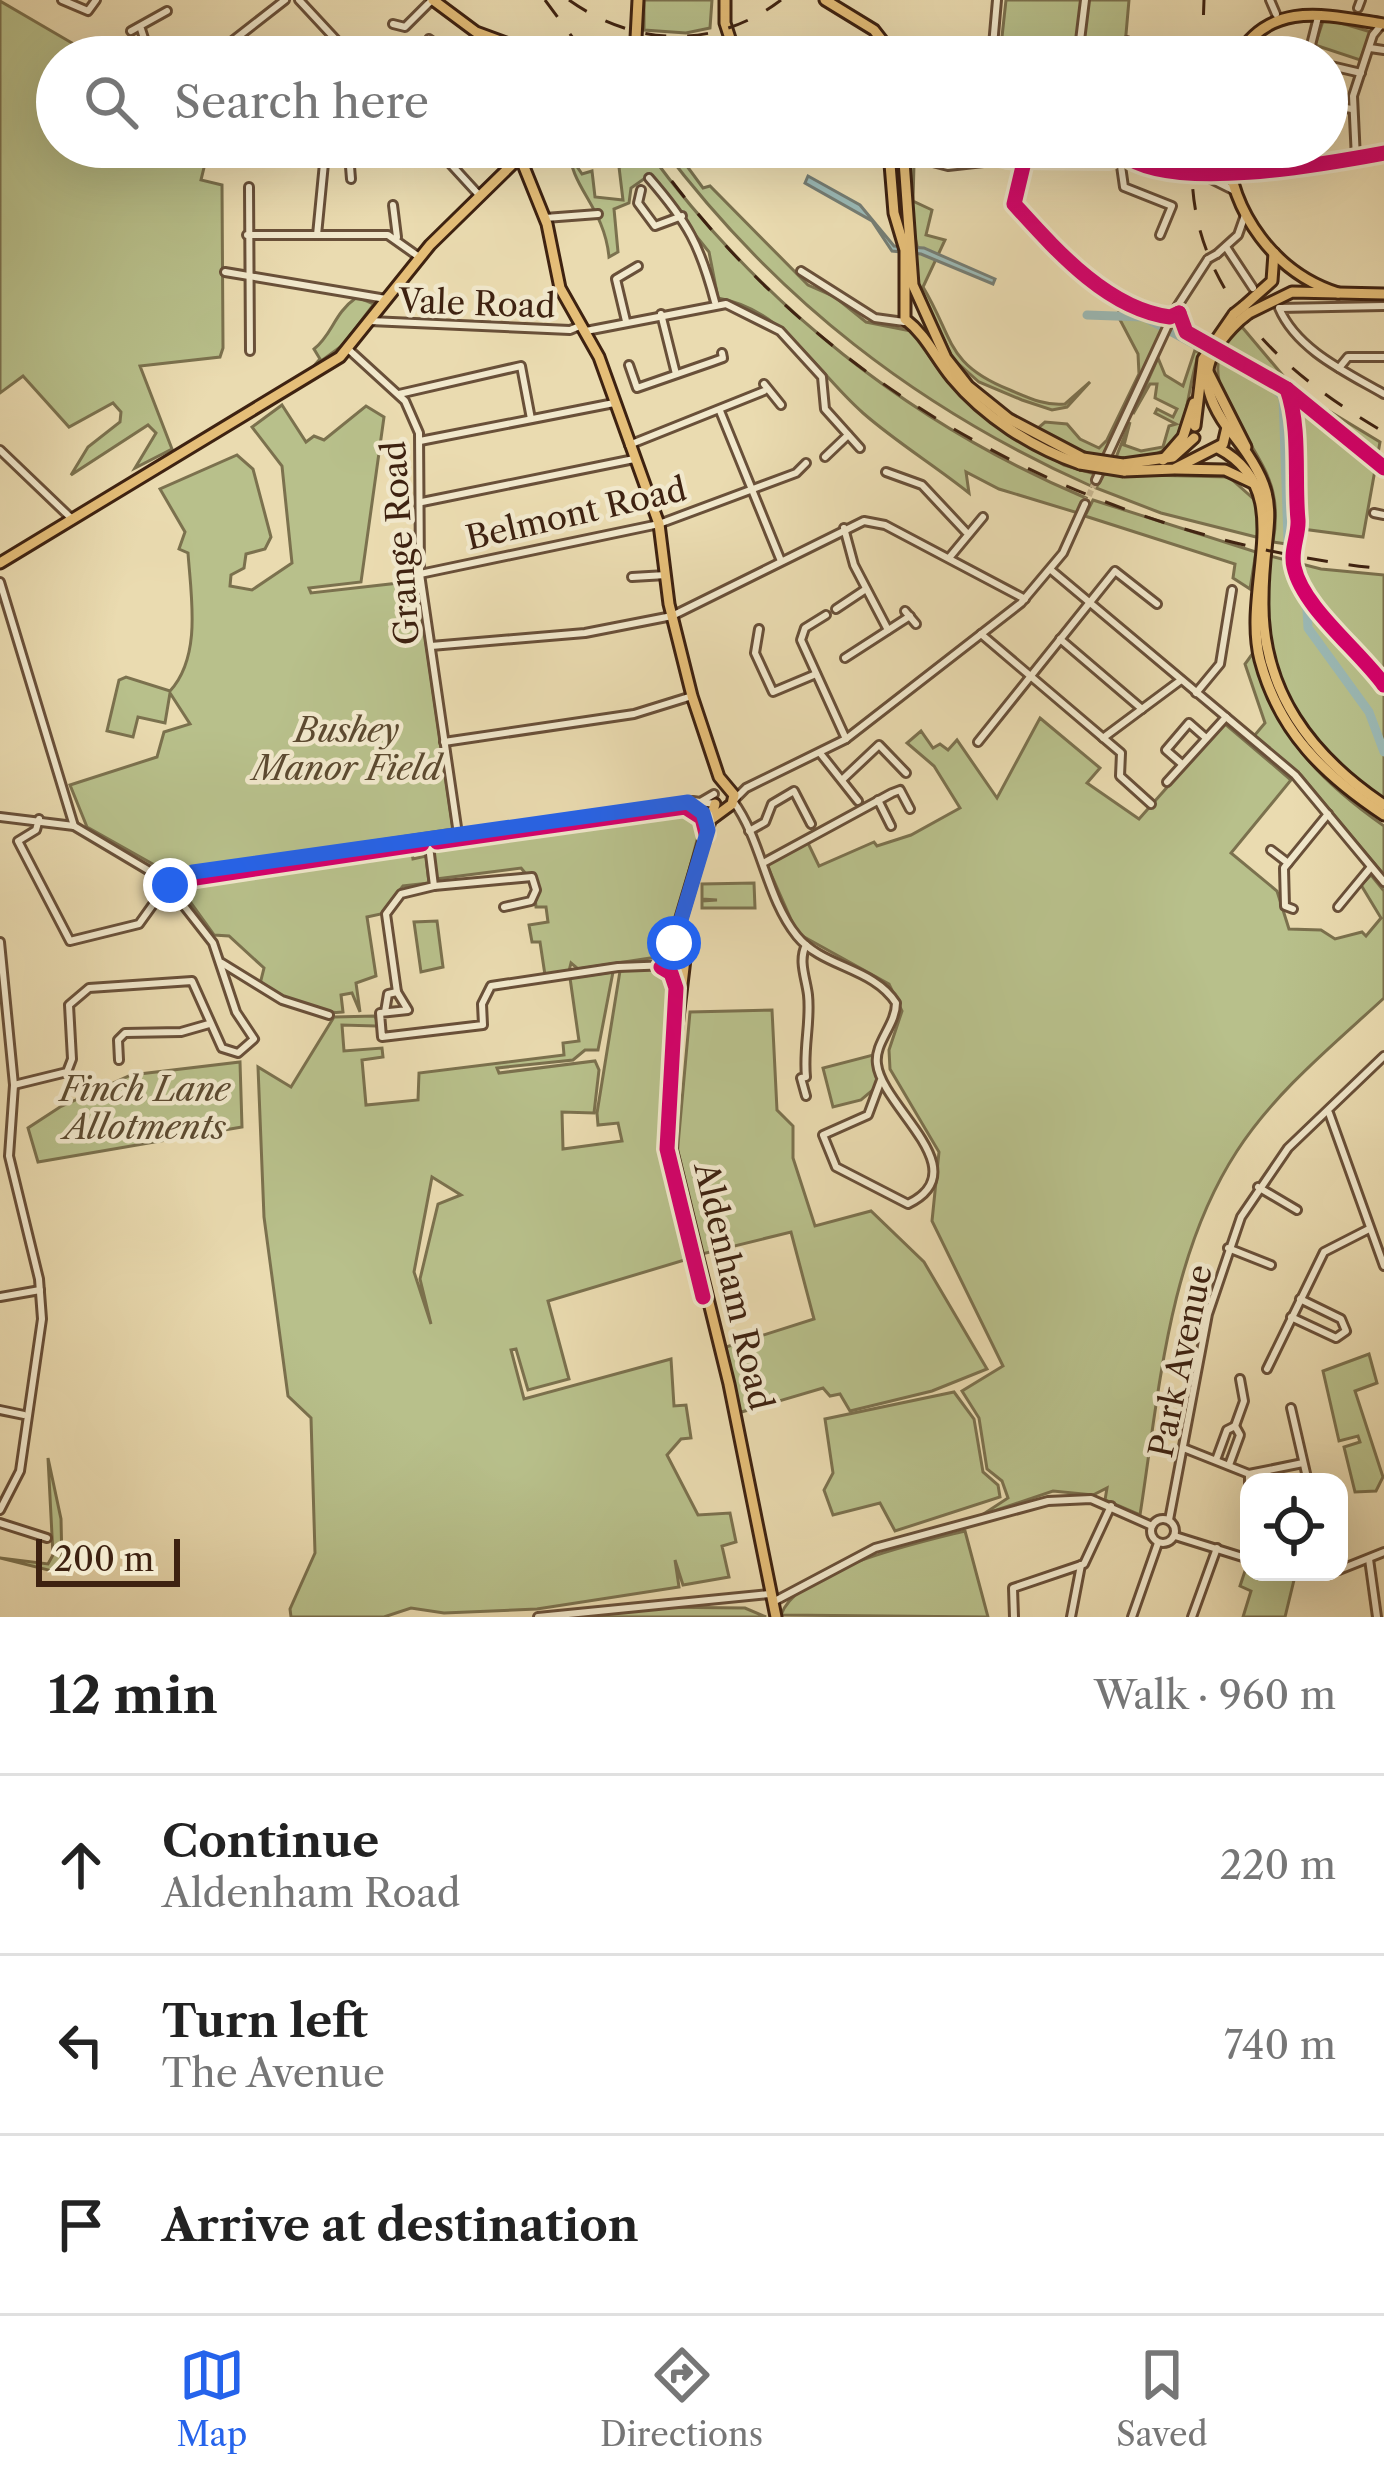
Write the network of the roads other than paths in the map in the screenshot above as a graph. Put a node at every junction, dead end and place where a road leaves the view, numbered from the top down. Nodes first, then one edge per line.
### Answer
1 (62, 0) edge
2 (96, 0) edge
3 (285, 0) edge
4 (299, 0) edge
5 (433, 0) edge
6 (638, 0) edge
7 (725, 0) edge
8 (825, 0) edge
9 (997, 0) edge
10 (1085, 0) edge
11 (1270, 0) edge
12 (167, 11) dead end
13 (1278, 14) junction
14 (393, 23) dead end
15 (1383, 24) edge
16 (141, 29) junction
17 (130, 31) dead end
18 (482, 35) edge
19 (143, 36) edge
20 (239, 36) edge
21 (332, 36) edge
22 (636, 36) edge
23 (729, 36) edge
24 (880, 36) edge
25 (994, 36) edge
26 (1081, 36) edge
27 (1250, 36) edge
28 (1315, 36) edge
29 (1370, 48) junction
30 (1384, 50) edge
31 (1348, 70) edge
32 (1361, 73) junction
33 (1348, 108) edge
34 (1352, 109) junction
35 (1348, 161) edge
36 (324, 168) edge
37 (351, 168) edge
38 (455, 168) edge
39 (507, 168) edge
40 (522, 168) edge
41 (889, 168) edge
42 (902, 168) edge
43 (907, 168) edge
44 (1123, 168) edge
45 (1165, 168) edge
46 (1216, 168) edge
47 (1228, 168) edge
48 (1271, 168) edge
49 (1271, 168) edge
50 (1320, 168) edge
51 (1228, 171) junction
52 (902, 173) junction
53 (1205, 176) junction
54 (352, 178) dead end
55 (649, 178) dead end
56 (248, 187) dead end
57 (641, 190) dead end
58 (1235, 191) junction
59 (482, 197) junction
60 (392, 205) dead end
61 (598, 214) dead end
62 (1245, 215) junction
63 (682, 216) junction
64 (545, 218) junction
65 (247, 235) junction
66 (317, 235) junction
67 (1160, 235) dead end
68 (1238, 235) junction
69 (396, 238) junction
70 (908, 241) junction
71 (1264, 242) junction
72 (1226, 247) junction
73 (1273, 251) junction
74 (910, 256) junction
75 (419, 257) junction
76 (638, 266) dead end
77 (801, 271) dead end
78 (225, 272) dead end
79 (248, 275) junction
80 (616, 279) junction
81 (607, 283) dead end
82 (1252, 288) dead end
83 (1338, 293) junction
84 (1384, 294) edge
85 (386, 299) junction
86 (715, 302) junction
87 (1384, 306) edge
88 (905, 308) junction
89 (925, 309) junction
90 (1175, 310) junction
91 (1247, 310) junction
92 (661, 314) junction
93 (370, 321) junction
94 (626, 321) junction
95 (888, 321) junction
96 (912, 324) junction
97 (584, 328) junction
98 (1186, 332) dead end
99 (1217, 340) junction
100 (347, 348) junction
101 (250, 351) dead end
102 (722, 353) dead end
103 (1384, 357) edge
104 (628, 365) dead end
105 (1339, 368) junction
106 (1208, 372) junction
107 (676, 374) junction
108 (399, 394) junction
109 (1384, 394) edge
110 (614, 403) junction
111 (1194, 404) junction
112 (781, 406) dead end
113 (720, 411) junction
114 (1216, 416) junction
115 (531, 419) junction
116 (1195, 426) junction
117 (1227, 427) junction
118 (848, 435) junction
119 (1194, 438) junction
120 (420, 441) junction
121 (629, 445) junction
122 (860, 448) dead end
123 (1246, 448) junction
124 (1214, 449) junction
125 (0, 450) edge
126 (825, 457) dead end
127 (634, 459) junction
128 (1081, 461) junction
129 (1162, 461) junction
130 (806, 463) dead end
131 (1123, 468) junction
132 (1174, 469) junction
133 (886, 472) dead end
134 (1096, 480) tunnel mouth
135 (1257, 485) junction
136 (749, 491) junction
137 (422, 502) junction
138 (1085, 503) tunnel mouth
139 (983, 517) dead end
140 (74, 521) junction
141 (659, 524) junction
142 (844, 528) junction
143 (965, 532) junction
144 (949, 558) junction
145 (781, 560) junction
146 (0, 563) edge
147 (1051, 569) junction
148 (420, 574) junction
149 (666, 575) junction
150 (632, 577) dead end
151 (0, 582) edge
152 (866, 589) junction
153 (1232, 590) dead end
154 (1025, 599) junction
155 (1090, 603) junction
156 (1157, 604) dead end
157 (836, 609) dead end
158 (826, 615) dead end
159 (673, 616) junction
160 (910, 617) dead end
161 (759, 629) dead end
162 (888, 630) junction
163 (981, 634) junction
164 (1060, 639) junction
165 (431, 646) junction
166 (844, 658) dead end
167 (816, 674) junction
168 (1030, 677) junction
169 (1181, 680) junction
170 (1196, 692) junction
171 (692, 696) junction
172 (1142, 709) junction
173 (1226, 717) junction
174 (1102, 738) junction
175 (1206, 738) junction
176 (846, 739) junction
177 (444, 742) junction
178 (978, 742) dead end
179 (820, 753) junction
180 (1183, 765) junction
181 (906, 773) dead end
182 (843, 779) junction
183 (1166, 782) dead end
184 (724, 799) junction
185 (878, 800) junction
186 (858, 801) dead end
187 (688, 802) junction
188 (1151, 804) dead end
189 (1384, 805) edge
190 (910, 809) dead end
191 (1328, 814) junction
192 (1384, 815) edge
193 (0, 818) edge
194 (39, 819) junction
195 (710, 824) junction
196 (811, 824) dead end
197 (74, 826) junction
198 (891, 826) dead end
199 (749, 831) junction
200 (458, 834) junction
201 (428, 838) junction
202 (1271, 850) dead end
203 (763, 863) junction
204 (1288, 863) junction
205 (1371, 867) junction
206 (1384, 882) edge
207 (169, 884) junction
208 (434, 886) junction
209 (504, 907) dead end
210 (1337, 907) dead end
211 (1293, 909) dead end
212 (0, 942) edge
213 (806, 945) junction
214 (674, 960) junction
215 (222, 963) junction
216 (397, 992) junction
217 (3, 995) edge
218 (382, 1013) junction
219 (328, 1015) dead end
220 (209, 1024) junction
221 (1384, 1057) edge
222 (119, 1060) dead end
223 (881, 1080) junction
224 (14, 1085) junction
225 (806, 1096) dead end
226 (1328, 1113) junction
227 (4, 1156) edge
228 (1258, 1187) junction
229 (1297, 1210) dead end
230 (1370, 1229) junction
231 (1228, 1248) junction
232 (1271, 1265) dead end
233 (1384, 1266) edge
234 (40, 1290) junction
235 (0, 1297) edge
236 (1300, 1299) junction
237 (1291, 1317) junction
238 (1267, 1369) dead end
239 (1240, 1379) dead end
240 (1291, 1408) dead end
241 (0, 1410) edge
242 (24, 1415) junction
243 (1235, 1426) junction
244 (1186, 1449) junction
245 (1216, 1460) junction
246 (1303, 1463) junction
247 (1229, 1465) junction
248 (1247, 1473) edge
249 (1254, 1473) edge
250 (1305, 1473) edge
251 (1111, 1506) junction
252 (0, 1510) edge
253 (1169, 1520) junction
254 (0, 1523) edge
255 (1152, 1526) junction
256 (1175, 1536) junction
257 (47, 1538) dead end
258 (1158, 1543) junction
259 (1217, 1549) junction
260 (1384, 1552) edge
261 (1240, 1556) edge
262 (1369, 1559) junction
263 (1081, 1565) junction
264 (1348, 1567) edge
265 (770, 1598) junction
266 (538, 1617) edge
267 (776, 1617) edge
268 (1014, 1617) edge
269 (1072, 1617) edge
270 (1132, 1617) edge
271 (1192, 1617) edge
272 (1377, 1617) edge

1 - 2 street
3 - 20 street
4 - 21 street
5 - 14 street
5 - 18 main road
6 - 22 main road
7 - 23 main road
8 - 24 main road
9 - 25 street
10 - 26 street
11 - 13 street
12 - 16 street
13 - 15 main road
13 - 27 main road
13 - 28 street
15 - 29 street
16 - 17 street
16 - 19 street
29 - 30 street
29 - 32 street
31 - 32 street
32 - 34 street
33 - 34 street
34 - 35 street
36 - 66 street
37 - 54 street
38 - 59 street
39 - 59 main road
40 - 64 main road
41 - 70 main road
42 - 52 main road
43 - 52 main road
44 - 67 street
45 - 53 street, bridge
46 - 53 street
47 - 51 main road
48 - 50 street
49 - 51 street
51 - 58 main road
52 - 70 main road
53 - 58 street
55 - 63 street
56 - 65 street
57 - 63 street
58 - 62 main road
59 - 75 main road
60 - 69 street
61 - 64 street
62 - 68 street
62 - 71 main road
63 - 86 street
64 - 97 main road
65 - 66 street
65 - 79 street
66 - 69 street
68 - 71 street
68 - 72 street
69 - 75 street
70 - 74 main road
71 - 73 main road
72 - 82 street
72 - 90 street
73 - 83 main road
73 - 91 main road
74 - 88 main road
74 - 89 main road
75 - 85 main road
76 - 80 street
77 - 95 street
78 - 79 street
79 - 85 street
79 - 101 street
80 - 81 street
80 - 94 street
83 - 84 main road
83 - 91 main road
85 - 93 main road
86 - 92 street, Vale Road
86 - 118 street
87 - 105 street
88 - 89 main road
88 - 95 street
88 - 96 main road
89 - 96 main road
89 - 128 main road
90 - 98 street
90 - 134 street
91 - 99 main road, bridge
92 - 94 street, Vale Road
92 - 107 street
93 - 97 street, Vale Road
93 - 100 main road
94 - 97 street, Vale Road
95 - 96 street
96 - 128 main road
97 - 110 main road
99 - 106 main road
99 - 111 main road
100 - 108 street, Grange Road
100 - 140 main road
102 - 107 street
103 - 105 street
104 - 107 street
105 - 109 street
106 - 114 main road
106 - 123 main road
108 - 115 street
108 - 120 street, Grange Road
110 - 115 street
110 - 121 main road
111 - 116 main road
111 - 129 main road
112 - 113 street
113 - 121 street
113 - 136 street
114 - 116 main road
114 - 117 main road
115 - 120 street
116 - 119 main road
117 - 123 main road
117 - 124 main road
118 - 122 street
118 - 126 street
119 - 124 main road
119 - 129 main road
120 - 137 street, Grange Road
121 - 127 main road
123 - 189 main road
124 - 132 main road
124 - 135 main road
125 - 140 street
127 - 137 street
127 - 141 main road
128 - 131 main road, bridge
129 - 131 main road
130 - 136 street, Belmont Road
131 - 132 main road
132 - 135 main road
133 - 143 street
135 - 192 main road
136 - 141 street, Belmont Road
136 - 145 street
137 - 148 street, Grange Road
138 - 147 street
139 - 143 street
140 - 146 main road
141 - 148 street, Belmont Road
141 - 149 main road
142 - 144 street
142 - 145 street
142 - 152 street
143 - 144 street
144 - 154 street
145 - 159 street
147 - 154 street
147 - 155 street
148 - 165 street, Grange Road
149 - 150 street
149 - 159 main road
151 - 197 street
152 - 157 street
152 - 162 street
153 - 170 street
154 - 163 street
155 - 156 street
155 - 164 street
155 - 169 street
158 - 167 street
159 - 165 street
159 - 171 main road
160 - 162 street
161 - 167 street
162 - 166 street
163 - 168 street
163 - 176 street
164 - 168 street
164 - 172 street
165 - 177 street, Grange Road
167 - 176 street
168 - 174 street
168 - 178 street
169 - 170 street
169 - 172 street
170 - 173 street
171 - 177 street
171 - 184 main road
172 - 174 street
173 - 175 street
173 - 191 street
174 - 188 street
175 - 180 street
175 - 180 street
176 - 179 street
177 - 200 street, Grange Road
179 - 182 street
179 - 184 street
180 - 183 street
181 - 182 street
182 - 186 street
184 - 187 street
184 - 195 main road
184 - 199 street
185 - 190 street
185 - 198 street
185 - 203 street
187 - 195 street
187 - 200 street
191 - 204 street
191 - 205 street
193 - 194 street
194 - 197 street
194 - 207 street
195 - 214 main road, Aldenham Road
196 - 199 street
197 - 207 street
199 - 203 street
200 - 201 street
201 - 207 street
201 - 208 street
202 - 204 street
203 - 213 street
204 - 211 street
205 - 206 street
205 - 210 street
207 - 215 street
208 - 209 street
208 - 216 street
212 - 217 street
213 - 223 street
213 - 225 street
214 - 218 street
214 - 265 main road, Aldenham Road
215 - 219 street
215 - 220 street
216 - 218 street
216 - 218 street
217 - 224 street
220 - 222 street
220 - 224 street
221 - 226 street, Park Avenue
223 - 223 street
224 - 227 street
226 - 228 street, Park Avenue
226 - 230 street
227 - 234 street
228 - 229 street
228 - 231 street, Park Avenue
230 - 233 street
230 - 236 street
231 - 232 street
231 - 244 street, Park Avenue
234 - 235 street
234 - 242 street
236 - 237 street
236 - 237 street
237 - 238 street
239 - 243 street
240 - 246 street
241 - 242 street
242 - 252 street
243 - 245 street
243 - 247 street
244 - 245 street
244 - 253 street, Park Avenue
245 - 247 street
246 - 249 street
246 - 250 street
247 - 248 street
251 - 255 street
251 - 263 street
251 - 265 street
253 - 255 street
253 - 256 street
254 - 257 street
255 - 258 street
256 - 258 street
256 - 259 street
258 - 270 street
259 - 261 street
259 - 271 street
260 - 262 street
262 - 264 street
262 - 272 street
263 - 268 street
263 - 269 street
265 - 266 street
265 - 267 main road, Aldenham Road

